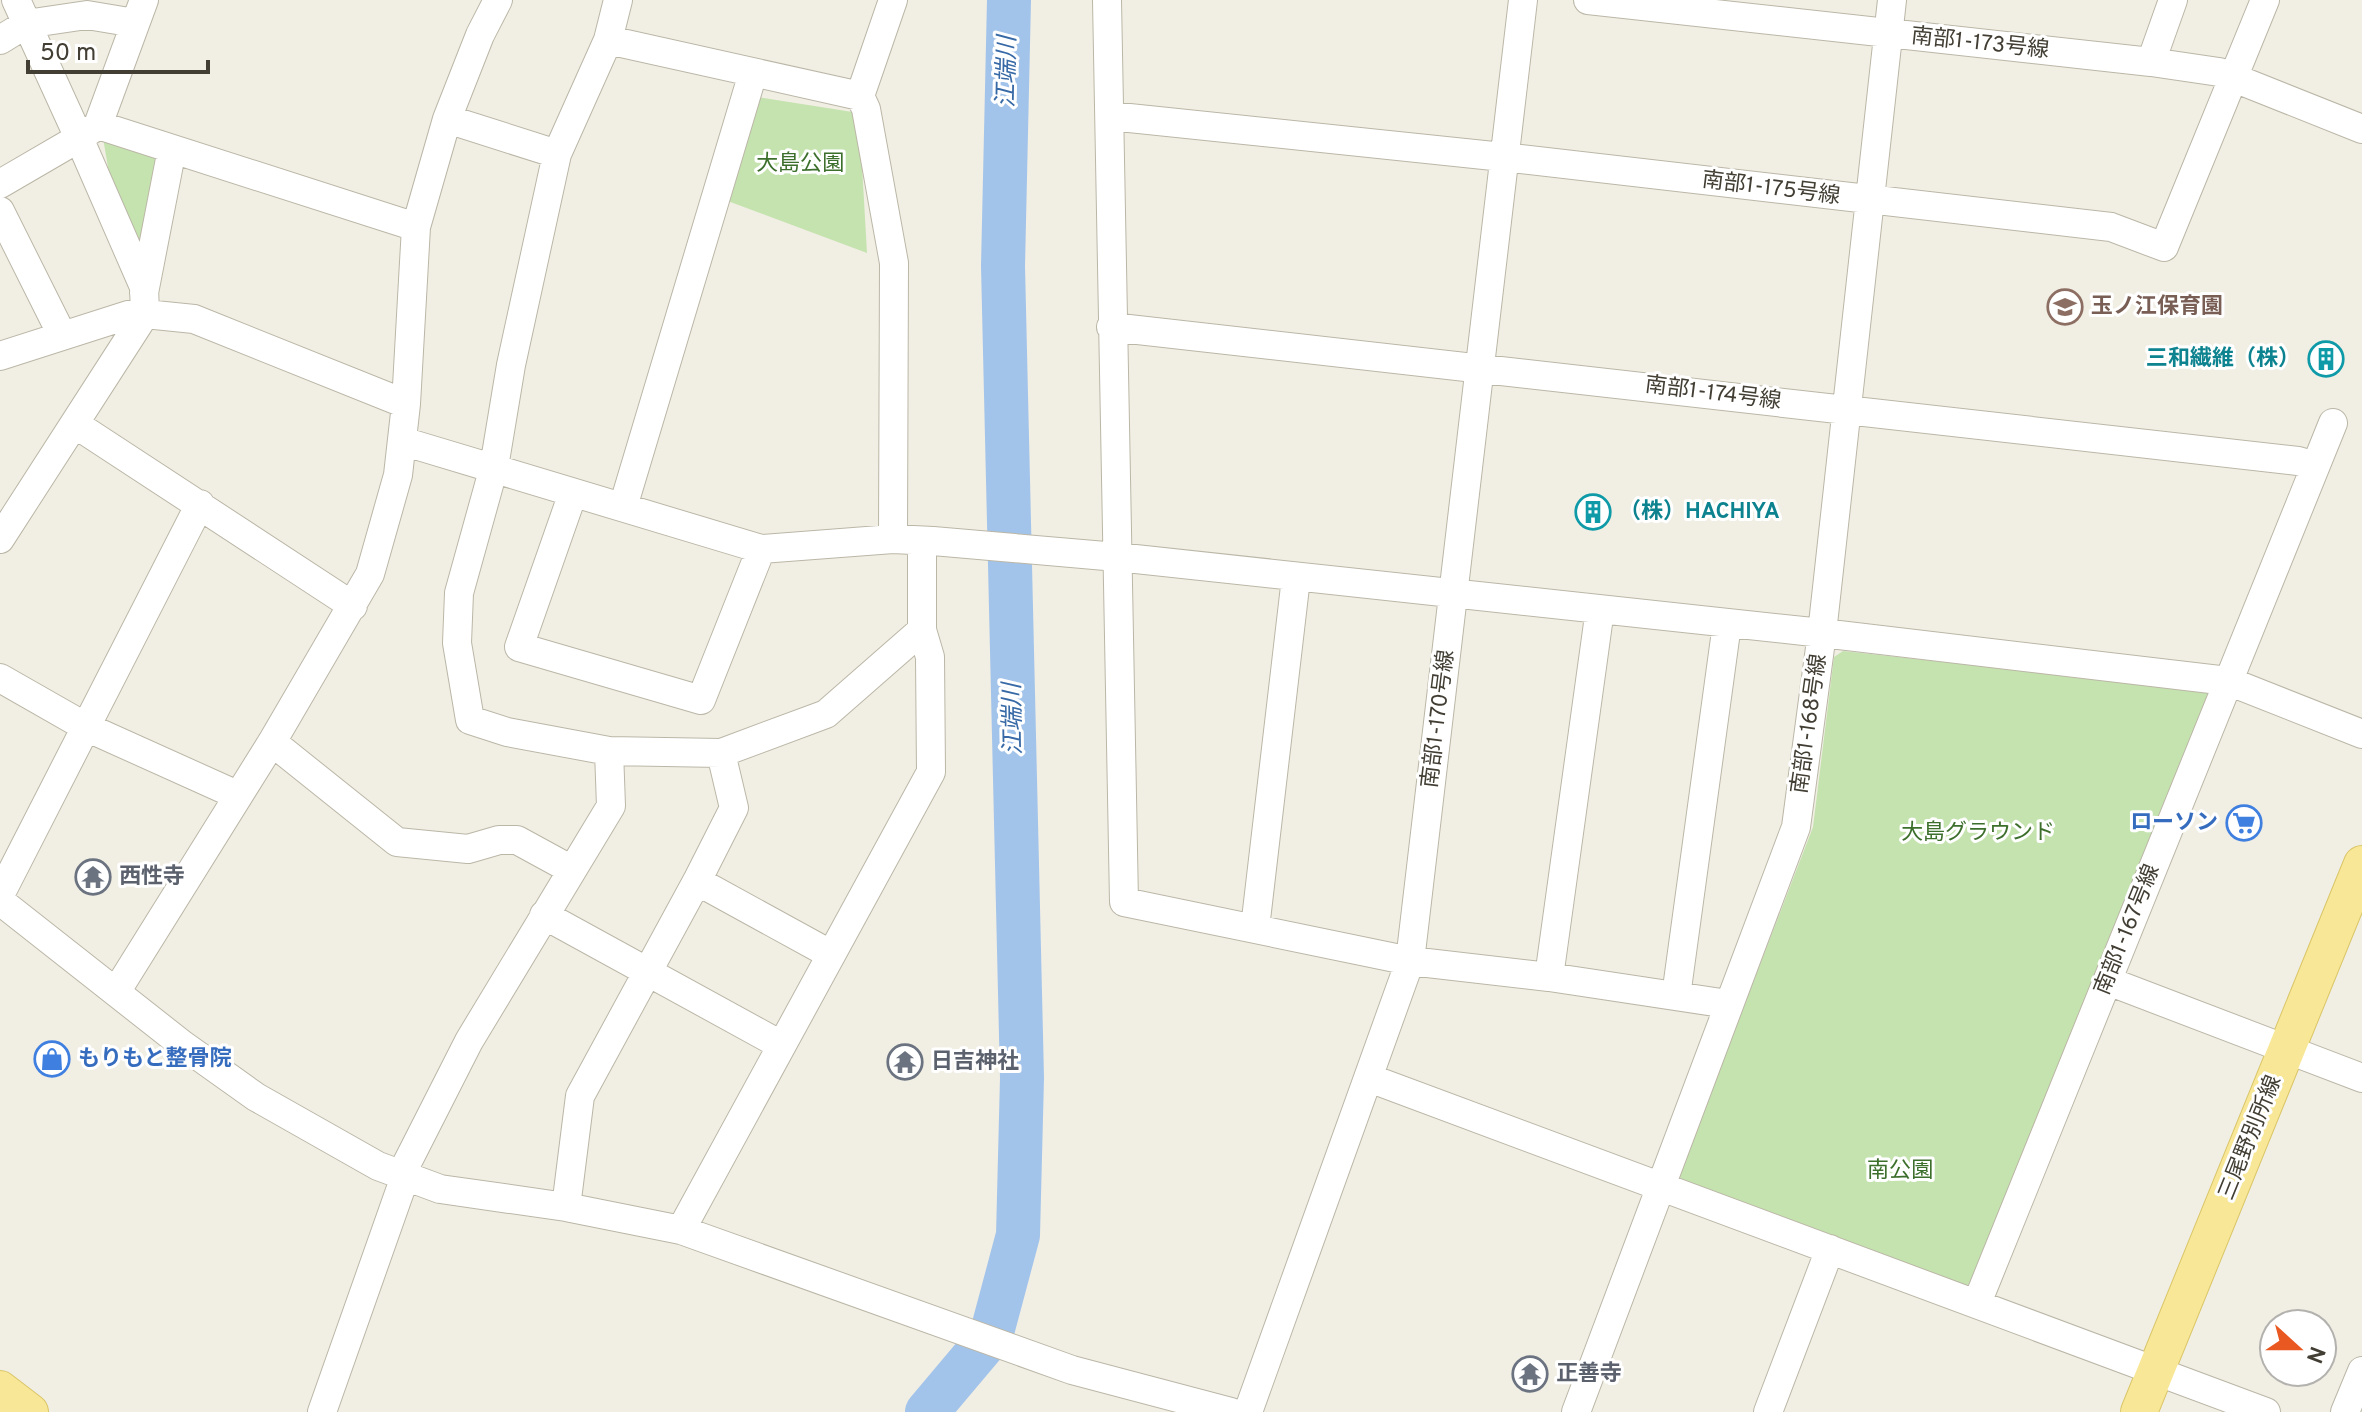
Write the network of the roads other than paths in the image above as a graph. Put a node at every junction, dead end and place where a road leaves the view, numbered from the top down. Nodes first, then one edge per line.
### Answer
1 (498, 0) edge
2 (618, 0) edge
3 (893, 0) edge
4 (1107, 0) edge
5 (1523, 0) edge
6 (1588, 0) edge
7 (1892, 0) edge
8 (2173, 0) edge
9 (2265, 0) edge
10 (21, 12) edge
11 (139, 12) edge
12 (1888, 33) junction
13 (0, 40) edge
14 (608, 40) junction
15 (2151, 62) junction
16 (753, 73) junction
17 (2234, 78) junction
18 (860, 96) junction
19 (1110, 116) junction
20 (447, 119) junction
21 (2362, 129) edge
22 (89, 132) junction
23 (172, 149) junction
24 (557, 154) junction
25 (1503, 157) junction
26 (0, 184) edge
27 (1871, 200) junction
28 (0, 211) edge
29 (416, 227) junction
30 (144, 303) junction
31 (1111, 327) junction
32 (62, 335) junction
33 (0, 356) edge
34 (1479, 367) junction
35 (406, 404) junction
36 (1846, 410) junction
37 (2333, 423) dead end
38 (75, 424) junction
39 (402, 441) junction
40 (2315, 466) junction
41 (494, 467) junction
42 (573, 493) junction
43 (200, 504) junction
44 (623, 507) junction
45 (0, 539) edge
46 (893, 539) junction
47 (922, 541) junction
48 (761, 549) junction
49 (1104, 556) junction
50 (1296, 578) junction
51 (1454, 594) junction
52 (353, 606) junction
53 (1600, 609) junction
54 (1727, 624) junction
55 (922, 630) junction
56 (1822, 633) junction
57 (0, 678) edge
58 (2228, 681) junction
59 (86, 727) junction
60 (2362, 734) edge
61 (272, 742) junction
62 (609, 751) junction
63 (721, 753) junction
64 (237, 795) junction
65 (2362, 864) edge
66 (572, 870) junction
67 (697, 881) junction
68 (0, 898) edge
69 (544, 915) junction
70 (1255, 928) junction
71 (830, 954) junction
72 (1410, 961) junction
73 (647, 971) junction
74 (1549, 977) junction
75 (2108, 981) junction
76 (116, 992) junction
77 (1676, 996) junction
78 (1728, 1004) junction
79 (781, 1045) junction
80 (2287, 1049) junction
81 (1369, 1078) junction
82 (2362, 1078) edge
83 (403, 1177) junction
84 (1659, 1186) junction
85 (566, 1207) junction
86 (681, 1230) junction
87 (1830, 1249) junction
88 (1977, 1303) junction
89 (2362, 1371) edge
90 (2156, 1372) junction
91 (0, 1389) edge
92 (30, 1412) edge
93 (322, 1412) edge
94 (1231, 1412) edge
95 (1248, 1412) edge
96 (1576, 1412) edge
97 (1768, 1412) edge
98 (2139, 1412) edge
99 (2266, 1412) edge
100 (2345, 1412) edge

1 - 20 street
2 - 14 street
3 - 18 street
4 - 19 street
5 - 25 street, 南部1-170号線
6 - 12 street, 南部1-173号線
7 - 12 street, 南部1-168号線
8 - 15 street
9 - 17 street, 南部1-175号線
10 - 11 street
10 - 13 street
10 - 22 street
11 - 22 street
12 - 15 street, 南部1-173号線
12 - 27 street, 南部1-168号線
14 - 16 street
14 - 24 street
15 - 17 street, 南部1-173号線
16 - 18 street
16 - 44 street
17 - 21 street, 南部1-173号線
17 - 27 street, 南部1-175号線
18 - 46 street
19 - 25 street, 南部1-175号線
19 - 31 street
20 - 24 street
20 - 29 street
22 - 23 street
22 - 26 street
22 - 30 street
23 - 29 street
23 - 30 street
24 - 41 street
25 - 27 street, 南部1-175号線
25 - 34 street, 南部1-170号線
27 - 36 street, 南部1-168号線
28 - 32 street
29 - 35 street
30 - 32 street
30 - 35 street
30 - 38 street
31 - 34 street, 南部1-174号線
31 - 49 street
32 - 33 street
34 - 36 street, 南部1-174号線
34 - 51 street, 南部1-170号線
35 - 39 street
36 - 40 street, 南部1-174号線
36 - 56 street, 南部1-168号線
37 - 40 street, 南部1-167号線
38 - 43 street
38 - 45 street
39 - 41 street
39 - 52 street
40 - 58 street, 南部1-167号線
41 - 42 street
41 - 62 street
42 - 44 street
42 - 48 street
43 - 52 street
43 - 59 street
44 - 48 street
46 - 47 street
46 - 48 street
47 - 49 street
47 - 55 street
49 - 50 street
49 - 70 street
50 - 51 street
50 - 70 street
51 - 53 street
51 - 72 street, 南部1-170号線
52 - 61 street
53 - 54 street
53 - 74 street
54 - 56 street
54 - 77 street
55 - 63 street
55 - 71 street
56 - 58 street
56 - 78 street, 南部1-168号線
57 - 59 street
58 - 60 street
58 - 75 street, 南部1-167号線
59 - 64 street
59 - 68 street
61 - 64 street
61 - 66 street
62 - 63 street
62 - 66 street
63 - 67 street
64 - 76 street
65 - 80 main road, 三尾野別所線
66 - 69 street
67 - 71 street
67 - 73 street
68 - 76 street
69 - 73 street
69 - 83 street
70 - 72 street
71 - 79 street
72 - 74 street
72 - 81 street, 南部1-170号線
73 - 79 street
73 - 85 street
74 - 77 street
75 - 80 street
75 - 88 street, 南部1-167号線
76 - 83 street
77 - 78 street
78 - 84 street, 南部1-168号線
79 - 86 street
80 - 82 street
80 - 90 main road, 三尾野別所線
81 - 84 street
81 - 95 street, 南部1-170号線
83 - 85 street
83 - 93 street
84 - 87 street
84 - 96 street, 南部1-168号線
85 - 86 street
86 - 94 street
87 - 88 street
87 - 97 street
88 - 90 street
89 - 100 street
90 - 98 main road, 三尾野別所線
90 - 99 street
91 - 92 main road

